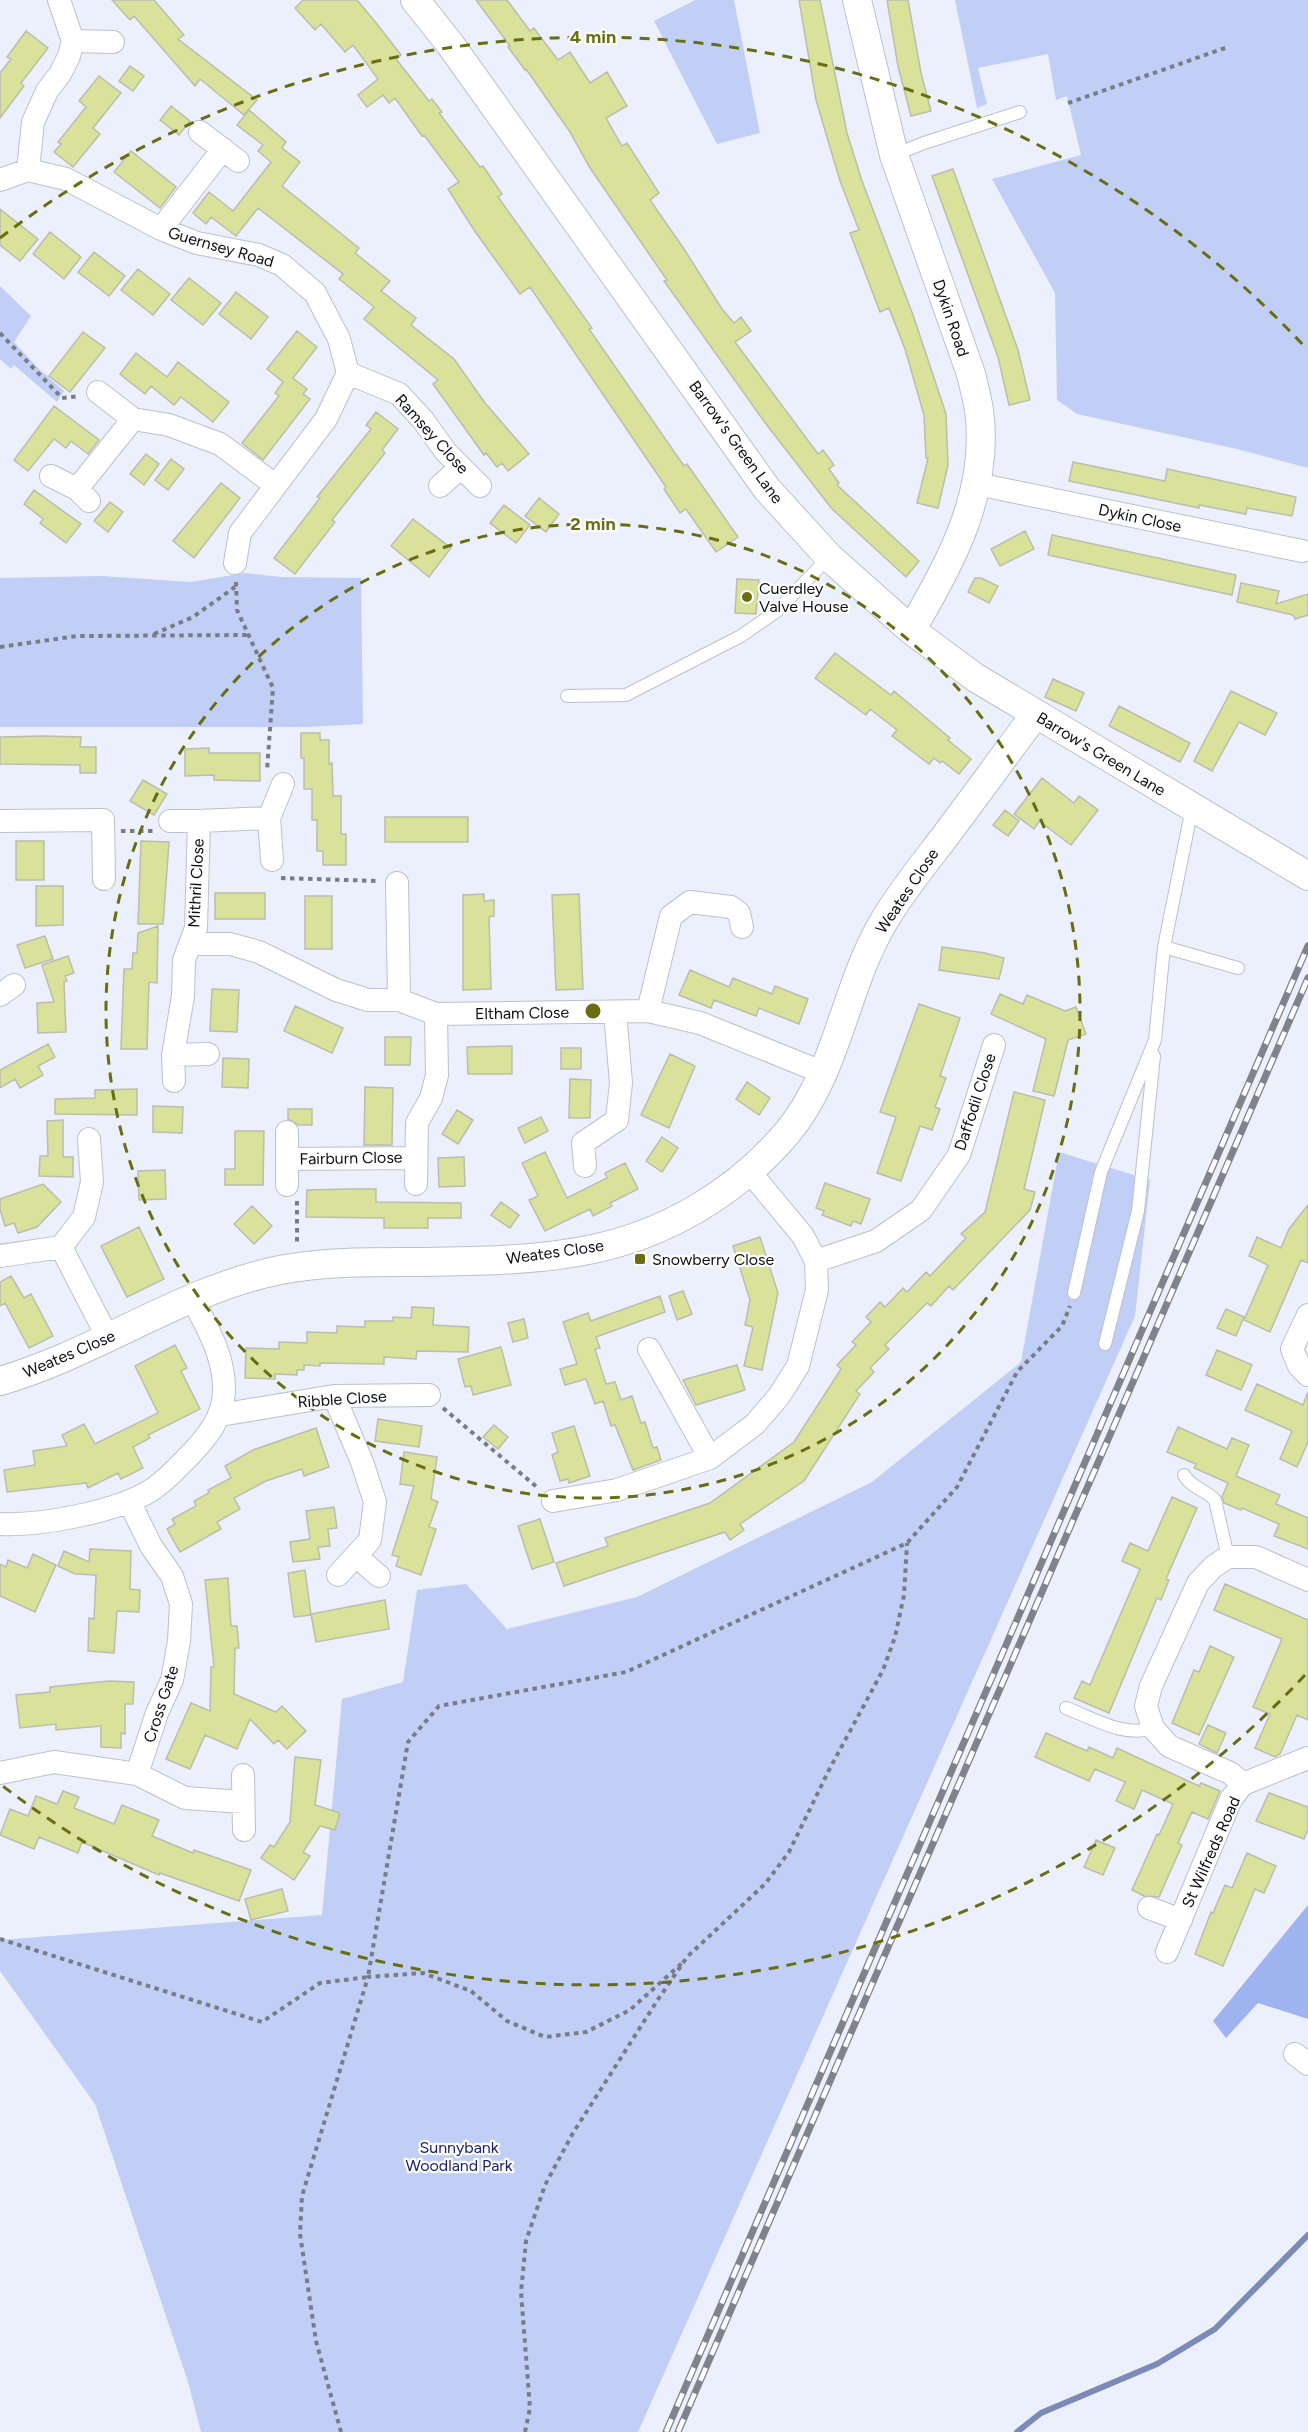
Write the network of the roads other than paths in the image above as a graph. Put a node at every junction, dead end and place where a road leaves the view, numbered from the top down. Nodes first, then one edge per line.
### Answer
1 (58, 0) edge
2 (415, 0) edge
3 (856, 0) edge
4 (73, 41) junction
5 (113, 42) dead end
6 (1020, 112) dead end
7 (200, 132) dead end
8 (894, 155) junction
9 (28, 170) junction
10 (0, 180) edge
11 (161, 229) junction
12 (348, 373) junction
13 (98, 392) road end
14 (133, 418) junction
15 (461, 467) junction
16 (51, 476) dead end
17 (977, 484) junction
18 (275, 485) junction
19 (440, 486) dead end
20 (480, 486) dead end
21 (1302, 551) dead end
22 (829, 557) junction
23 (235, 563) road end
24 (911, 630) junction
25 (567, 696) dead end
26 (1035, 715) junction
27 (283, 784) road end
28 (1192, 808) junction
29 (269, 818) junction
30 (170, 820) road end
31 (0, 821) edge
32 (199, 821) junction
33 (272, 860) road end
34 (1305, 874) edge
35 (104, 879) dead end
36 (397, 883) road end
37 (742, 927) dead end
38 (191, 944) junction
39 (1164, 947) junction
40 (1238, 968) dead end
41 (399, 1000) junction
42 (648, 1011) junction
43 (615, 1012) junction
44 (436, 1014) junction
45 (1155, 1040) junction
46 (994, 1046) dead end
47 (208, 1054) dead end
48 (173, 1055) junction
49 (824, 1073) junction
50 (174, 1081) dead end
51 (287, 1132) dead end
52 (90, 1139) dead end
53 (416, 1158) junction
54 (287, 1159) junction
55 (585, 1166) dead end
56 (750, 1172) junction
57 (416, 1184) dead end
58 (286, 1185) road end
59 (61, 1247) junction
60 (0, 1256) edge
61 (816, 1261) junction
62 (1074, 1293) road end
63 (192, 1298) junction
64 (1308, 1315) edge
65 (108, 1338) junction
66 (1105, 1344) dead end
67 (650, 1349) dead end
68 (1308, 1375) edge
69 (0, 1381) edge
70 (429, 1395) road end
71 (334, 1396) junction
72 (220, 1415) junction
73 (710, 1458) junction
74 (1184, 1475) dead end
75 (554, 1501) road end
76 (129, 1502) junction
77 (0, 1524) edge
78 (356, 1556) junction
79 (1228, 1557) junction
80 (338, 1575) dead end
81 (379, 1576) dead end
82 (1308, 1580) edge
83 (1066, 1708) dead end
84 (1153, 1728) junction
85 (1307, 1760) edge
86 (0, 1773) edge
87 (137, 1774) junction
88 (243, 1775) dead end
89 (1243, 1784) junction
90 (243, 1802) junction
91 (244, 1830) dead end
92 (1149, 1908) dead end
93 (1181, 1920) junction
94 (1167, 1952) dead end

1 - 4 street
2 - 22 street, Barrow's Green Lane
3 - 8 street, Dykin Road
4 - 5 street
4 - 9 street
6 - 8 lane
7 - 11 street
8 - 17 street, Dykin Road
9 - 10 street
9 - 11 street, Guernsey Road
11 - 12 street, Guernsey Road
12 - 15 street, Ramsey Close
12 - 18 street
13 - 14 street
14 - 16 street
14 - 18 street
15 - 19 street
15 - 20 street, Ramsey Close
17 - 21 street, Dykin Close
17 - 24 street, Dykin Road
18 - 23 street
22 - 24 street, Barrow's Green Lane
22 - 25 lane
24 - 26 street, Barrow's Green Lane
26 - 28 street, Barrow's Green Lane
26 - 49 street, Weates Close
27 - 29 street
28 - 34 street, Barrow's Green Lane
28 - 39 lane
29 - 32 street, Mithril Close
29 - 33 street
30 - 32 street, Mithril Close
31 - 35 street
32 - 38 street, Mithril Close
36 - 41 street
37 - 42 street
38 - 41 street, Eltham Close
38 - 48 street, Mithril Close
39 - 40 lane
39 - 45 lane
41 - 44 street, Eltham Close
42 - 43 street, Eltham Close
42 - 49 street, Eltham Close
43 - 44 street, Eltham Close
43 - 55 street
44 - 53 street, Fairburn Close
45 - 62 lane
45 - 66 lane
46 - 61 street, Daffodil Close
47 - 48 street
48 - 50 street, Mithril Close
49 - 56 street, Weates Close
51 - 54 street, Fairburn Close
52 - 59 street
53 - 54 street, Fairburn Close
53 - 57 street, Fairburn Close
54 - 58 street, Fairburn Close
56 - 61 street
56 - 63 street, Weates Close
59 - 60 street
59 - 65 street
61 - 73 street
63 - 65 street, Weates Close
63 - 72 street
64 - 68 street
65 - 69 street, Weates Close
67 - 73 street
70 - 71 street, Ribble Close
71 - 72 street, Ribble Close
71 - 78 street
72 - 76 street
73 - 75 street
74 - 79 lane
76 - 77 street
76 - 87 street, Cross Gate
78 - 80 street
78 - 81 street
79 - 82 street
79 - 84 street
83 - 84 lane
84 - 89 street
85 - 89 street, St Wilfreds Road
86 - 87 street
87 - 90 street
88 - 90 street
89 - 93 street, St Wilfreds Road
90 - 91 street
92 - 93 street, St Wilfreds Road
93 - 94 street, St Wilfreds Road

